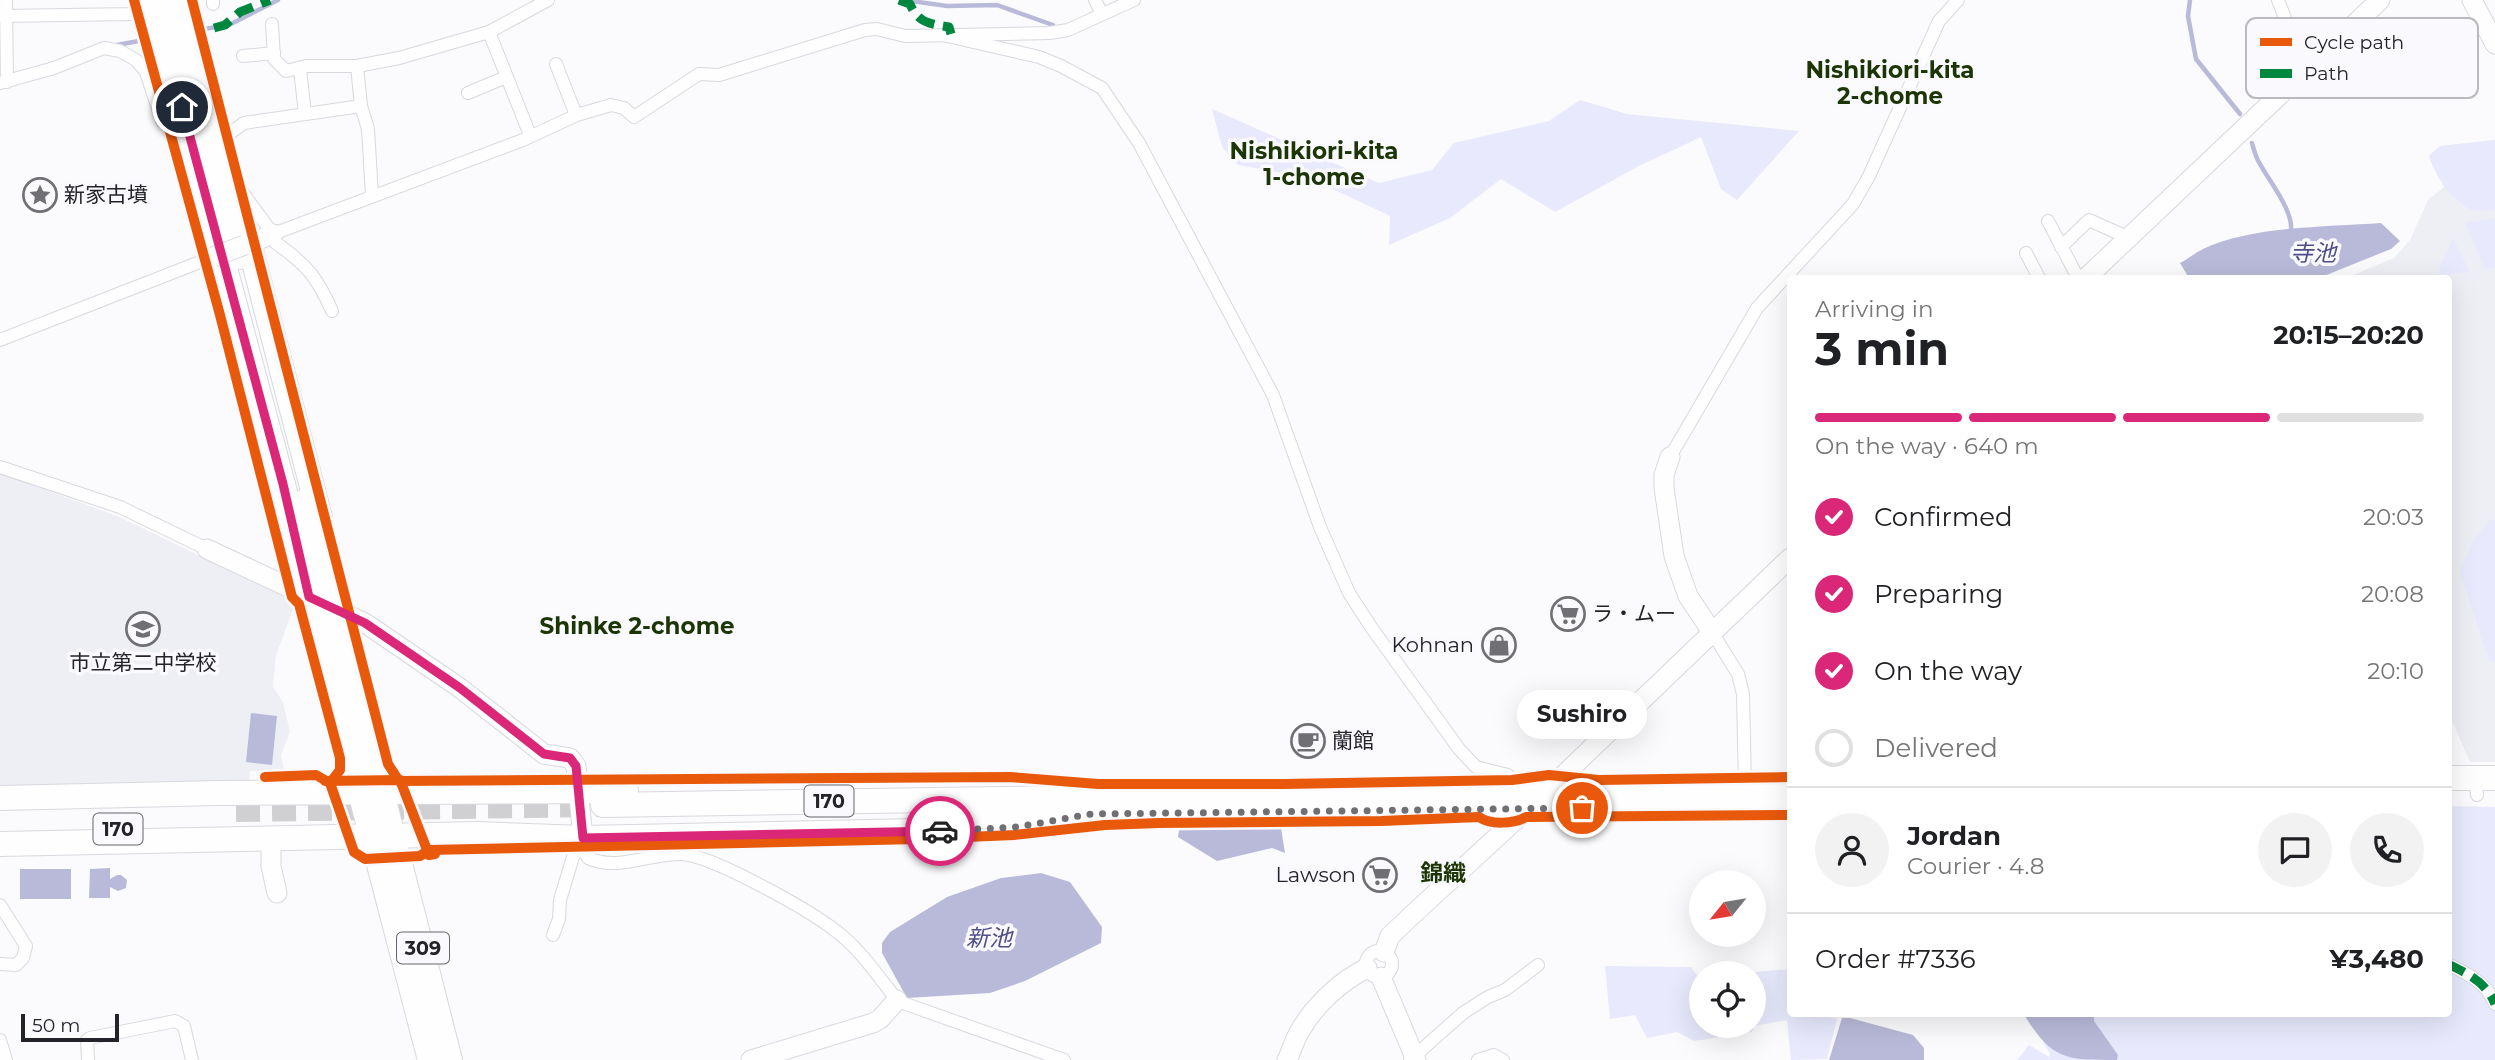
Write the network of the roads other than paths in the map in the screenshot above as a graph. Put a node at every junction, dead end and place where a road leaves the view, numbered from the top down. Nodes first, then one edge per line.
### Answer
1 (6, 0) edge
2 (174, 0) edge
3 (188, 0) edge
4 (548, 0) edge
5 (1095, 0) edge
6 (1134, 0) edge
7 (1958, 0) edge
8 (2278, 0) edge
9 (2472, 0) edge
10 (146, 4) edge
11 (2371, 4) edge
12 (1102, 15) junction
13 (3, 16) edge
14 (2285, 18) edge
15 (2357, 18) edge
16 (272, 24) dead end
17 (489, 32) junction
18 (943, 35) junction
19 (2493, 36) edge
20 (274, 53) junction
21 (243, 56) dead end
22 (556, 64) dead end
23 (357, 66) junction
24 (300, 69) junction
25 (506, 77) junction
26 (3, 83) edge
27 (468, 93) dead end
28 (2276, 98) edge
29 (361, 106) junction
30 (306, 114) junction
31 (576, 115) junction
32 (175, 127) junction
33 (530, 135) junction
34 (222, 139) junction
35 (233, 180) junction
36 (372, 196) junction
37 (2048, 221) dead end
38 (273, 234) junction
39 (2129, 238) junction
40 (247, 244) junction
41 (2061, 247) junction
42 (2026, 253) dead end
43 (208, 259) junction
44 (1787, 275) edge
45 (2037, 275) edge
46 (2076, 275) edge
47 (2090, 275) edge
48 (1787, 276) edge
49 (332, 311) dead end
50 (0, 340) edge
51 (1670, 457) joint
52 (0, 467) edge
53 (207, 548) joint
54 (318, 556) junction
55 (1787, 561) edge
56 (309, 597) junction
57 (332, 608) junction
58 (1712, 632) junction
59 (2452, 778) edge
60 (2485, 780) edge
61 (1787, 787) edge
62 (1745, 788) junction
63 (578, 791) junction
64 (1547, 791) junction
65 (371, 793) junction
66 (2452, 793) edge
67 (0, 798) edge
68 (1055, 798) junction
69 (1522, 800) junction
70 (1787, 804) edge
71 (0, 813) edge
72 (1091, 814) junction
73 (0, 831) edge
74 (382, 836) junction
75 (271, 839) junction
76 (0, 844) edge
77 (583, 844) junction
78 (277, 893) dead end
79 (0, 905) edge
80 (553, 935) dead end
81 (1384, 953) junction
82 (0, 964) edge
83 (1538, 965) dead end
84 (2452, 966) edge
85 (1374, 973) junction
86 (897, 1000) junction
87 (2495, 1004) edge
88 (0, 1042) edge
89 (1413, 1059) edge
90 (6, 1060) edge
91 (88, 1060) edge
92 (192, 1060) edge
93 (430, 1060) edge
94 (450, 1060) edge
95 (751, 1060) edge
96 (1064, 1060) edge
97 (1287, 1060) edge
98 (1478, 1060) edge
99 (1503, 1060) edge

1 - 13 street
2 - 54 highway, 309
3 - 34 highway, 309
4 - 17 street
5 - 12 street
6 - 12 street
7 - 44 street
8 - 14 street
9 - 19 street
10 - 13 street
10 - 32 highway, 309
10 - 56 highway, 309
11 - 15 street
12 - 18 street
13 - 26 street
16 - 20 street
17 - 23 street
17 - 25 street
18 - 31 street
18 - 69 street
20 - 21 street
20 - 24 street
22 - 31 street
23 - 24 street
23 - 29 street
24 - 30 street
25 - 27 street
25 - 33 street
26 - 32 street
28 - 39 street
29 - 30 street
29 - 36 street
30 - 34 street
31 - 33 street
32 - 43 highway, 309
33 - 36 street
34 - 35 highway, 309
35 - 38 street
35 - 40 highway, 309
36 - 38 street
37 - 41 street
38 - 40 street
38 - 49 street
39 - 41 street
39 - 47 street
40 - 43 street, bridge
40 - 54 highway, 309
41 - 46 street
42 - 45 street
43 - 50 street
43 - 56 highway, 309
48 - 51 street
51 - 58 street
52 - 53 street
53 - 56 street
54 - 57 highway, 309
55 - 58 street
56 - 57 street
56 - 65 highway, 309
57 - 63 street
57 - 65 highway, 309
58 - 62 street
58 - 64 street
59 - 60 highway
60 - 66 highway
61 - 62 highway, 170
62 - 64 highway, 170
63 - 65 highway
63 - 68 highway
63 - 77 street
64 - 69 highway, 170
65 - 67 highway
65 - 74 highway, 309
68 - 69 highway, 170
68 - 72 highway, 170
69 - 70 highway, 170
69 - 72 highway, 170
69 - 81 street
71 - 73 highway, 170
72 - 77 highway
74 - 75 highway
74 - 77 highway
74 - 93 highway, 309
74 - 94 highway, 309
75 - 76 highway
75 - 78 street
77 - 80 street
77 - 86 street
79 - 82 street
81 - 85 street
81 - 85 street
83 - 89 street
84 - 87 street
85 - 89 street
85 - 97 street
86 - 95 street
86 - 96 street
88 - 90 street
91 - 92 street
98 - 99 street

